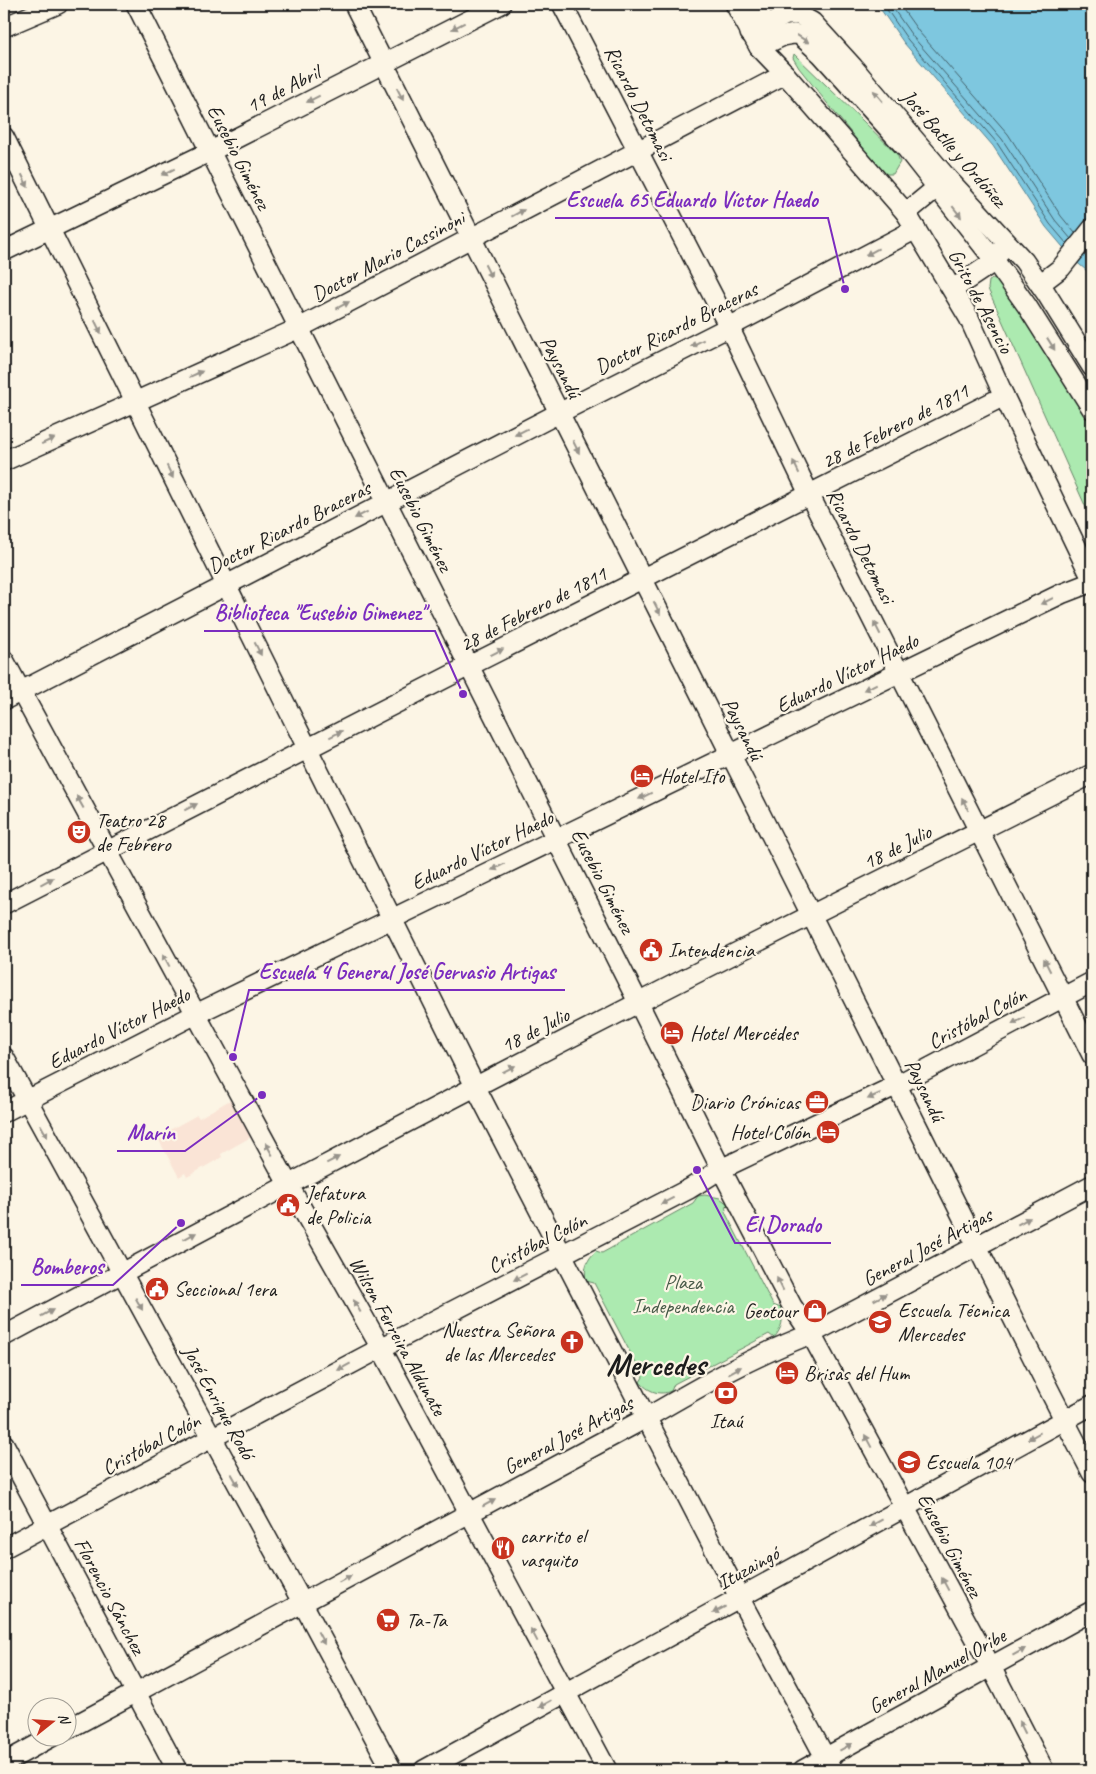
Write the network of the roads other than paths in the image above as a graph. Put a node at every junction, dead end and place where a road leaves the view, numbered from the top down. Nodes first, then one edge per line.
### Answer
1 (58, 4) edge
2 (136, 4) edge
3 (354, 4) edge
4 (501, 4) edge
5 (562, 4) edge
6 (735, 4) edge
7 (756, 4) edge
8 (794, 4) edge
9 (812, 22) junction
10 (4, 28) edge
11 (762, 36) junction
12 (384, 63) junction
13 (785, 74) junction
14 (4, 137) edge
15 (639, 150) junction
16 (211, 151) junction
17 (942, 183) junction
18 (906, 213) junction
19 (916, 229) junction
20 (1092, 229) edge
21 (50, 230) junction
22 (472, 238) junction
23 (1006, 241) junction
24 (4, 251) edge
25 (995, 261) junction
26 (1040, 284) junction
27 (953, 289) junction
28 (729, 327) junction
29 (299, 328) junction
30 (1092, 367) edge
31 (1004, 396) junction
32 (135, 402) junction
33 (1092, 409) edge
34 (559, 413) junction
35 (4, 461) edge
36 (810, 494) junction
37 (387, 502) junction
38 (642, 580) junction
39 (1092, 580) edge
40 (226, 585) junction
41 (4, 660) edge
42 (469, 666) junction
43 (900, 673) junction
44 (12, 696) edge
45 (308, 748) junction
46 (730, 754) junction
47 (1092, 774) edge
48 (979, 832) junction
49 (556, 839) junction
50 (107, 850) junction
51 (4, 904) edge
52 (810, 916) junction
53 (392, 918) junction
54 (1092, 982) edge
55 (1064, 997) junction
56 (638, 1002) junction
57 (196, 1014) junction
58 (1092, 1055) edge
59 (4, 1057) edge
60 (897, 1085) junction
61 (475, 1086) junction
62 (27, 1100) junction
63 (4, 1112) edge
64 (721, 1169) junction
65 (288, 1184) junction
66 (1092, 1185) edge
67 (689, 1189) junction
68 (737, 1198) junction
69 (589, 1241) junction
70 (976, 1246) junction
71 (563, 1255) junction
72 (122, 1273) junction
73 (577, 1281) junction
74 (792, 1306) junction
75 (810, 1334) junction
76 (4, 1336) edge
77 (782, 1345) junction
78 (381, 1348) junction
79 (634, 1393) junction
80 (677, 1400) junction
81 (1092, 1405) edge
82 (646, 1418) junction
83 (1064, 1420) junction
84 (212, 1437) junction
85 (4, 1444) edge
86 (1092, 1473) edge
87 (904, 1507) junction
88 (468, 1513) junction
89 (46, 1525) junction
90 (4, 1548) edge
91 (740, 1598) junction
92 (302, 1602) junction
93 (1092, 1612) edge
94 (990, 1667) junction
95 (136, 1692) junction
96 (565, 1692) junction
97 (78, 1724) edge
98 (35, 1746) edge
99 (4, 1763) edge
100 (829, 1764) edge
101 (177, 1770) edge
102 (392, 1770) edge
103 (424, 1770) edge
104 (607, 1770) edge
105 (803, 1770) edge
106 (1044, 1770) edge

1 - 10 street
2 - 16 street, Eusebio Giménez
3 - 12 street, Paysandú
4 -> 12 street, 19 de Abril
5 - 15 street, Ricardo Detomasi
6 - 11 street, Grito de Asencio
7 - 11 street, Grito de Asencio
8 - 9 street, José Batlle y Ordóñez
9 - 11 street
17 -> 9 street, José Batlle y Ordóñez
11 - 13 street, Grito de Asencio
11 -> 17 street
12 -> 16 street, 19 de Abril
12 -> 22 street, Paysandú
13 - 15 street, Doctor Mario Cassinoni
13 - 18 street, Grito de Asencio
14 -> 21 street
22 -> 15 street, Doctor Mario Cassinoni
15 - 28 street, Ricardo Detomasi
16 -> 21 street, 19 de Abril
16 - 29 street, Eusebio Giménez
17 - 18 street
17 - 23 street, José Batlle y Ordóñez
17 -> 25 street
18 - 19 street, Grito de Asencio
19 - 27 street, Grito de Asencio
19 -> 28 street, Doctor Ricardo Braceras
20 - 26 street
21 - 24 street, 19 de Abril
21 -> 32 street
29 -> 22 street, Doctor Mario Cassinoni
22 -> 34 street, Paysandú
23 - 25 street
23 - 26 street, José Batlle y Ordóñez
25 - 27 street
25 -> 33 street
26 - 30 street, José Batlle y Ordóñez
27 - 31 street, Grito de Asencio
28 -> 34 street, Doctor Ricardo Braceras
36 -> 28 street, Ricardo Detomasi
32 -> 29 street, Doctor Mario Cassinoni
29 - 37 street, Eusebio Giménez
31 - 36 street, 28 de Febrero de 1811
31 - 39 street, Grito de Asencio
35 -> 32 street, Doctor Mario Cassinoni
32 -> 40 street
34 -> 37 street, Doctor Ricardo Braceras
34 -> 38 street, Paysandú
36 - 38 street, 28 de Febrero de 1811
43 -> 36 street, Ricardo Detomasi
37 -> 40 street, Doctor Ricardo Braceras
37 - 42 street, Eusebio Giménez
42 -> 38 street, 28 de Febrero de 1811
38 -> 46 street, Paysandú
39 -> 43 street, Eduardo Víctor Haedo
40 - 44 street, Doctor Ricardo Braceras
40 -> 45 street
41 - 44 street, Wilson Ferreira Aldunate
45 -> 42 street, 28 de Febrero de 1811
42 - 49 street, Eusebio Giménez
43 -> 46 street, Eduardo Víctor Haedo
48 -> 43 street, Ricardo Detomasi
50 -> 44 street, Wilson Ferreira Aldunate
50 -> 45 street, 28 de Febrero de 1811
45 - 53 street
46 -> 49 street, Eduardo Víctor Haedo
46 - 52 street, Paysandú
47 - 48 street, 18 de Julio
48 - 52 street, 18 de Julio
55 -> 48 street, Ricardo Detomasi
49 -> 53 street, Eduardo Víctor Haedo
49 - 56 street, Eusebio Giménez
51 -> 50 street, 28 de Febrero de 1811
57 -> 50 street, Wilson Ferreira Aldunate
52 - 56 street, 18 de Julio
52 - 60 street, Paysandú
53 - 57 street, Eduardo Víctor Haedo
53 - 61 street
54 - 55 street, Cristóbal Colón
55 - 58 street, Ricardo Detomasi
55 -> 60 street, Cristóbal Colón
61 -> 56 street, 18 de Julio
56 - 64 street, Eusebio Giménez
57 - 62 street, Eduardo Víctor Haedo
65 -> 57 street, Wilson Ferreira Aldunate
59 - 62 street, José Enrique Rodó
60 -> 64 street, Cristóbal Colón
60 - 70 street, Paysandú
65 -> 61 street, 18 de Julio
61 - 71 street
62 - 63 street, Eduardo Víctor Haedo
62 -> 72 street, José Enrique Rodó
64 - 67 street, Cristóbal Colón
64 - 68 street, Eusebio Giménez
72 -> 65 street, 18 de Julio
78 -> 65 street, Wilson Ferreira Aldunate
70 -> 66 street, General José Artigas
67 - 68 street
67 -> 69 street, Cristóbal Colón
74 -> 68 street, Eusebio Giménez
69 - 71 street, Cristóbal Colón
69 - 73 street
75 -> 70 street, General José Artigas
70 - 83 street, Paysandú
71 - 73 street
71 -> 78 street, Cristóbal Colón
76 -> 72 street, 18 de Julio
72 -> 84 street, José Enrique Rodó
73 - 79 street
74 - 75 street, Eusebio Giménez
74 - 77 street
75 - 77 street, General José Artigas
87 -> 75 street, Eusebio Giménez
80 -> 77 street, General José Artigas
78 -> 84 street, Cristóbal Colón
78 - 88 street, Wilson Ferreira Aldunate
79 - 80 street
79 - 82 street
80 - 82 street, General José Artigas
81 - 83 street, Ituzaingó
88 -> 82 street, General José Artigas
82 - 91 street
83 - 86 street, Paysandú
83 -> 87 street, Ituzaingó
84 - 89 street, Cristóbal Colón
84 -> 92 street, José Enrique Rodó
85 - 89 street, Florencio Sánchez
87 -> 91 street, Ituzaingó
94 -> 87 street, Eusebio Giménez
92 -> 88 street, General José Artigas
96 -> 88 street, Wilson Ferreira Aldunate
89 - 90 street, Cristóbal Colón
89 - 95 street, Florencio Sánchez
91 -> 96 street, Ituzaingó
91 - 100 street
92 - 95 street, General José Artigas
92 -> 102 street, José Enrique Rodó
94 -> 93 street, General Manuel Oribe
100 -> 94 street, General Manuel Oribe
106 -> 94 street, Eusebio Giménez
95 - 97 street, General José Artigas
95 - 101 street, Florencio Sánchez
96 -> 103 street, Ituzaingó
96 - 104 street, Wilson Ferreira Aldunate
98 - 99 street
100 - 105 street, General Manuel Oribe

